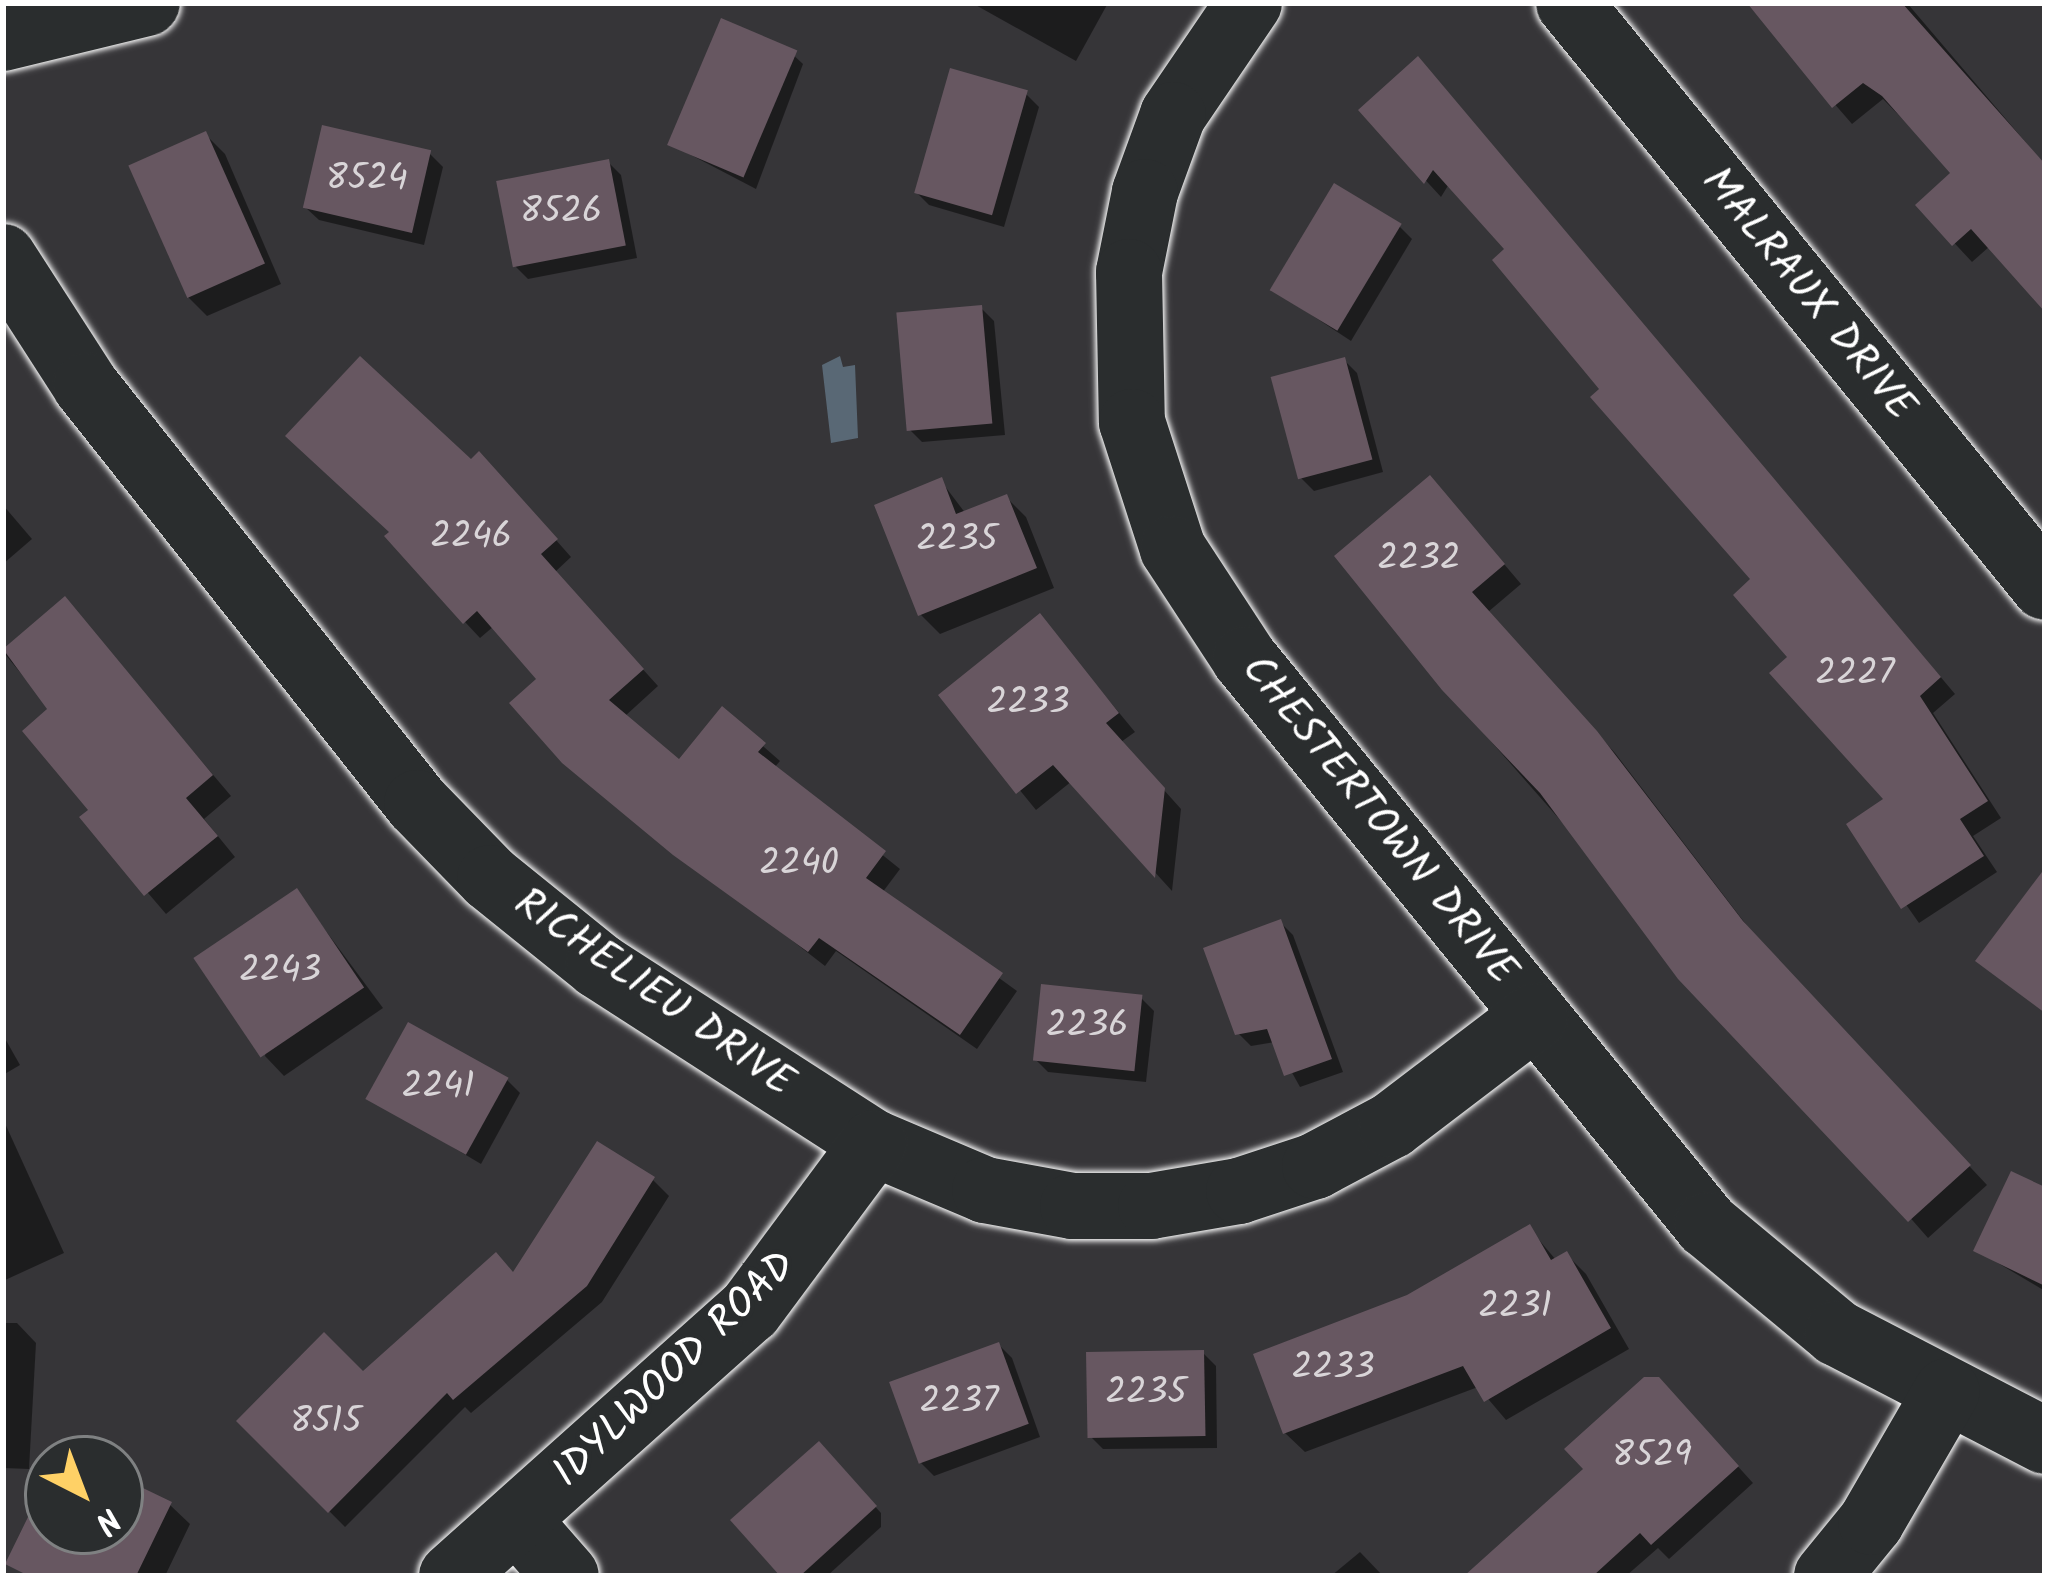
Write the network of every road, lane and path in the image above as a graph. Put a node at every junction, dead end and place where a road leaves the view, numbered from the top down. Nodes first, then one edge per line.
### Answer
1 (147, 3) edge
2 (1249, 3) edge
3 (1569, 3) edge
4 (3, 38) edge
5 (3, 257) edge
6 (2045, 587) edge
7 (1535, 1016) junction
8 (874, 1143) junction
9 (1947, 1391) junction
10 (2045, 1441) edge
11 (517, 1520) junction
12 (452, 1576) edge
13 (566, 1576) edge
14 (1827, 1576) edge

1 - 4 street
2 - 7 street, CHESTERTOWN DRIVE
3 - 6 street, MALRAUX DRIVE
5 - 8 street, RICHELIEU DRIVE
7 - 8 street, RICHELIEU DRIVE
7 - 9 street, CHESTERTOWN DRIVE
8 - 11 street, IDYLWOOD ROAD
9 - 10 street, CHESTERTOWN DRIVE
9 - 14 street
11 - 12 street, IDYLWOOD ROAD
11 - 13 street

